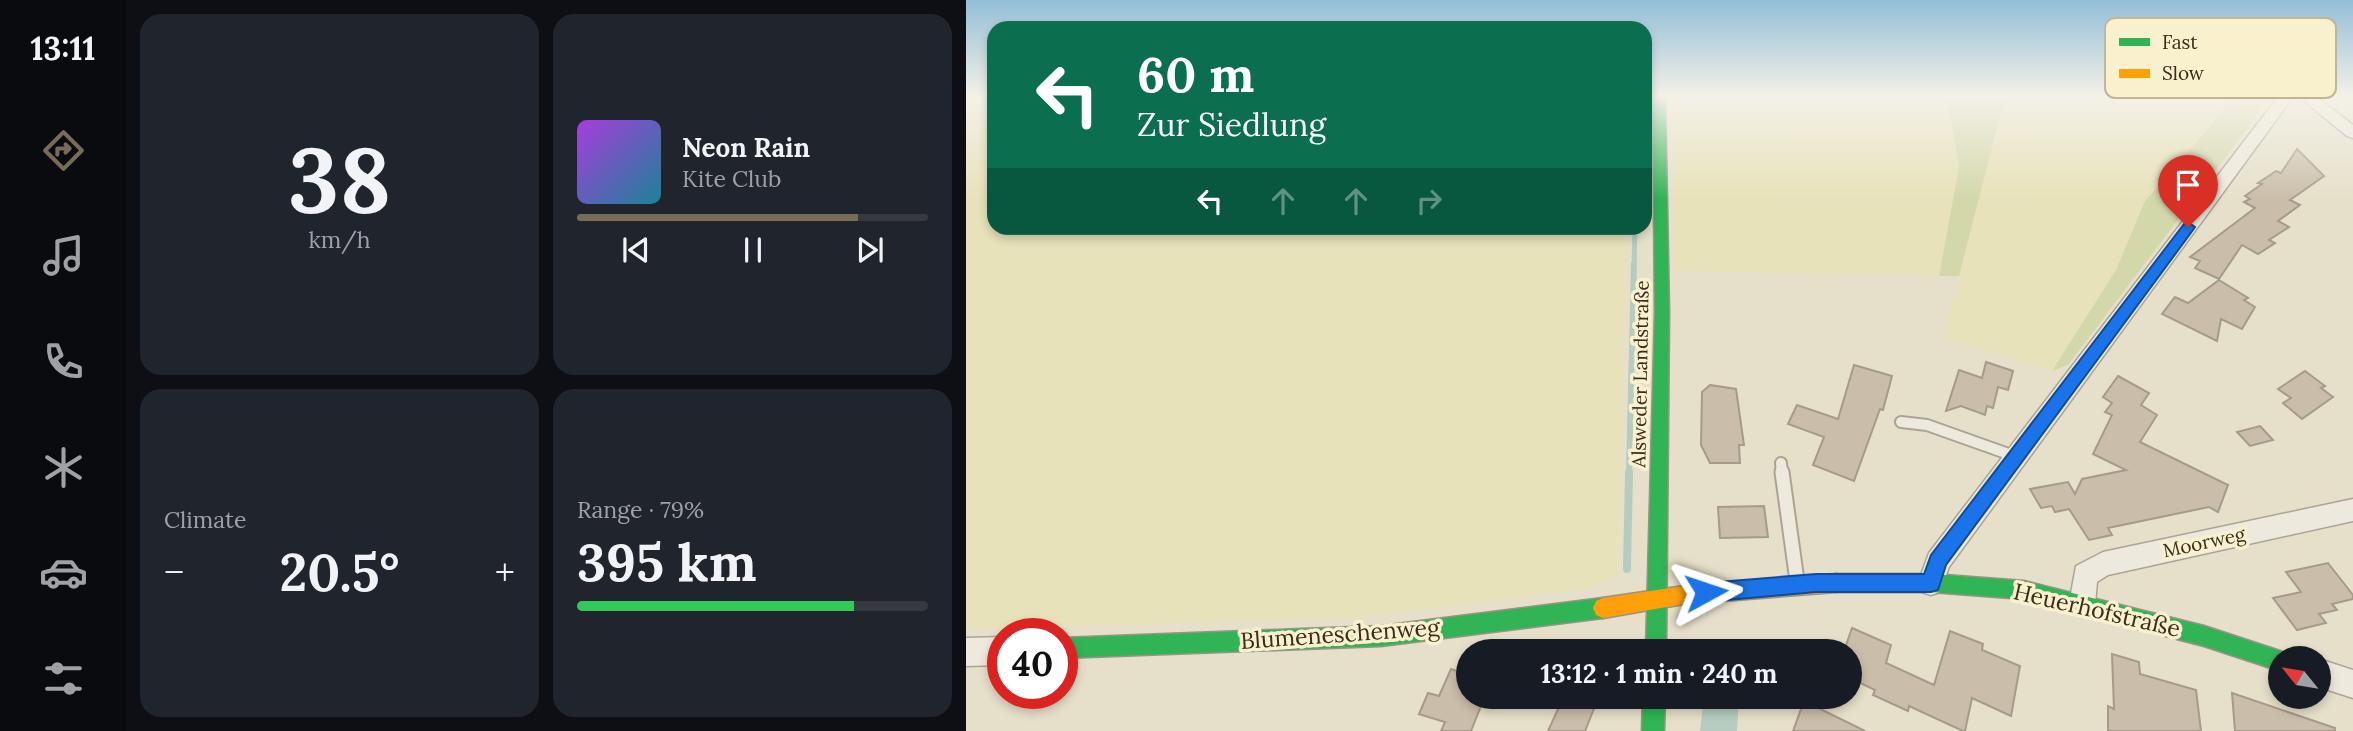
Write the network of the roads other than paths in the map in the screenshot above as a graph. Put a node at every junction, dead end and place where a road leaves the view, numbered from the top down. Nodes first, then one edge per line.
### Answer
1 (1660, 131) edge
2 (2261, 131) edge
3 (1901, 422) dead end
4 (2017, 457) junction
5 (1781, 463) dead end
6 (2353, 510) edge
7 (1931, 583) junction
8 (1798, 584) junction
9 (1658, 598) junction
10 (2082, 604) junction
11 (1656, 639) edge
12 (1078, 647) edge
13 (987, 651) edge
14 (966, 652) edge
15 (2268, 656) edge
16 (2331, 677) edge
17 (2353, 684) edge
18 (1654, 709) edge
19 (1653, 731) edge

1 - 9 street, Alsweder Landstraße
2 - 4 street
3 - 4 lane
4 - 7 street
5 - 8 lane
6 - 10 street, Moorweg
7 - 8 street, Heuerhofstraße
7 - 10 street, Heuerhofstraße
8 - 9 street, Heuerhofstraße
9 - 11 street, Alsweder Landstraße
9 - 12 street, Blumeneschenweg
10 - 15 street, Heuerhofstraße
13 - 14 street
16 - 17 street
18 - 19 street

